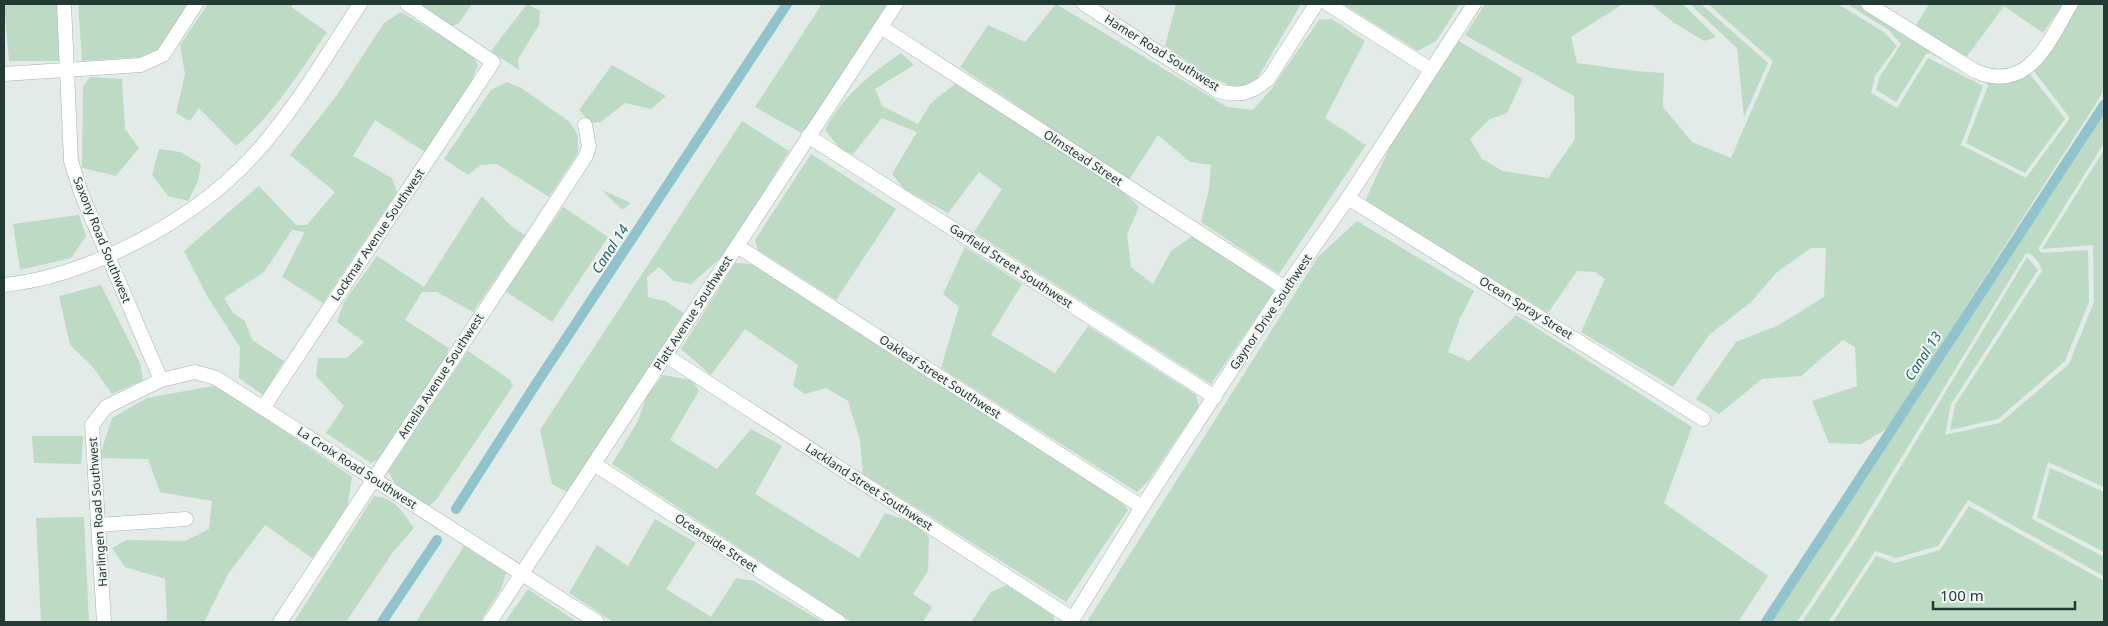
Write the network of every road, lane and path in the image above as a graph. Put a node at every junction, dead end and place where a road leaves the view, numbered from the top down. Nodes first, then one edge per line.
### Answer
1 (64, 4) edge
2 (196, 4) edge
3 (360, 4) edge
4 (406, 4) edge
5 (896, 4) edge
6 (1084, 4) edge
7 (1316, 4) edge
8 (1328, 4) edge
9 (1474, 4) edge
10 (1868, 4) edge
11 (2071, 4) edge
12 (881, 27) junction
13 (1430, 69) junction
14 (68, 70) junction
15 (4, 74) edge
16 (585, 125) dead end
17 (808, 136) junction
18 (1348, 198) junction
19 (737, 246) junction
20 (108, 257) junction
21 (4, 285) edge
22 (1285, 288) junction
23 (665, 355) junction
24 (161, 380) junction
25 (1215, 397) junction
26 (106, 407) joint
27 (263, 408) junction
28 (1703, 419) dead end
29 (594, 464) junction
30 (374, 479) junction
31 (1142, 507) junction
32 (186, 519) dead end
33 (98, 525) junction
34 (522, 573) junction
35 (1072, 620) edge
36 (104, 622) edge
37 (280, 622) edge
38 (490, 622) edge
39 (597, 622) edge
40 (839, 622) edge

1 - 14 street, Saxony Road Southwest
2 - 14 street
3 - 20 street
4 - 27 street, Lockmar Avenue Southwest
5 - 12 street, Platt Avenue Southwest
6 - 7 street, Hamer Road Southwest
8 - 13 street
9 - 13 street, Gaynor Drive Southwest
10 - 11 street
12 - 17 street, Platt Avenue Southwest
12 - 22 street, Olmstead Street
13 - 18 street, Gaynor Drive Southwest
14 - 15 street
14 - 20 street, Saxony Road Southwest
16 - 30 street, Amelia Avenue Southwest
17 - 19 street, Platt Avenue Southwest
17 - 25 street, Garfield Street Southwest
18 - 22 street, Gaynor Drive Southwest
18 - 28 street, Ocean Spray Street
19 - 23 street, Platt Avenue Southwest
19 - 31 street, Oakleaf Street Southwest
20 - 21 street
20 - 24 street, Saxony Road Southwest
22 - 25 street, Gaynor Drive Southwest
23 - 29 street, Platt Avenue Southwest
23 - 35 street, Lackland Street Southwest
24 - 26 street, La Croix Road Southwest
24 - 27 street, La Croix Road Southwest
25 - 31 street, Gaynor Drive Southwest
26 - 33 street, Harlingen Road Southwest
27 - 30 street, La Croix Road Southwest
29 - 34 street, Platt Avenue Southwest
29 - 40 street, Oceanside Street
30 - 34 street, La Croix Road Southwest
30 - 37 street, Amelia Avenue Southwest
31 - 35 street, Gaynor Drive Southwest
32 - 33 street
33 - 36 street, Harlingen Road Southwest
34 - 38 street, Platt Avenue Southwest
34 - 39 street, La Croix Road Southwest

